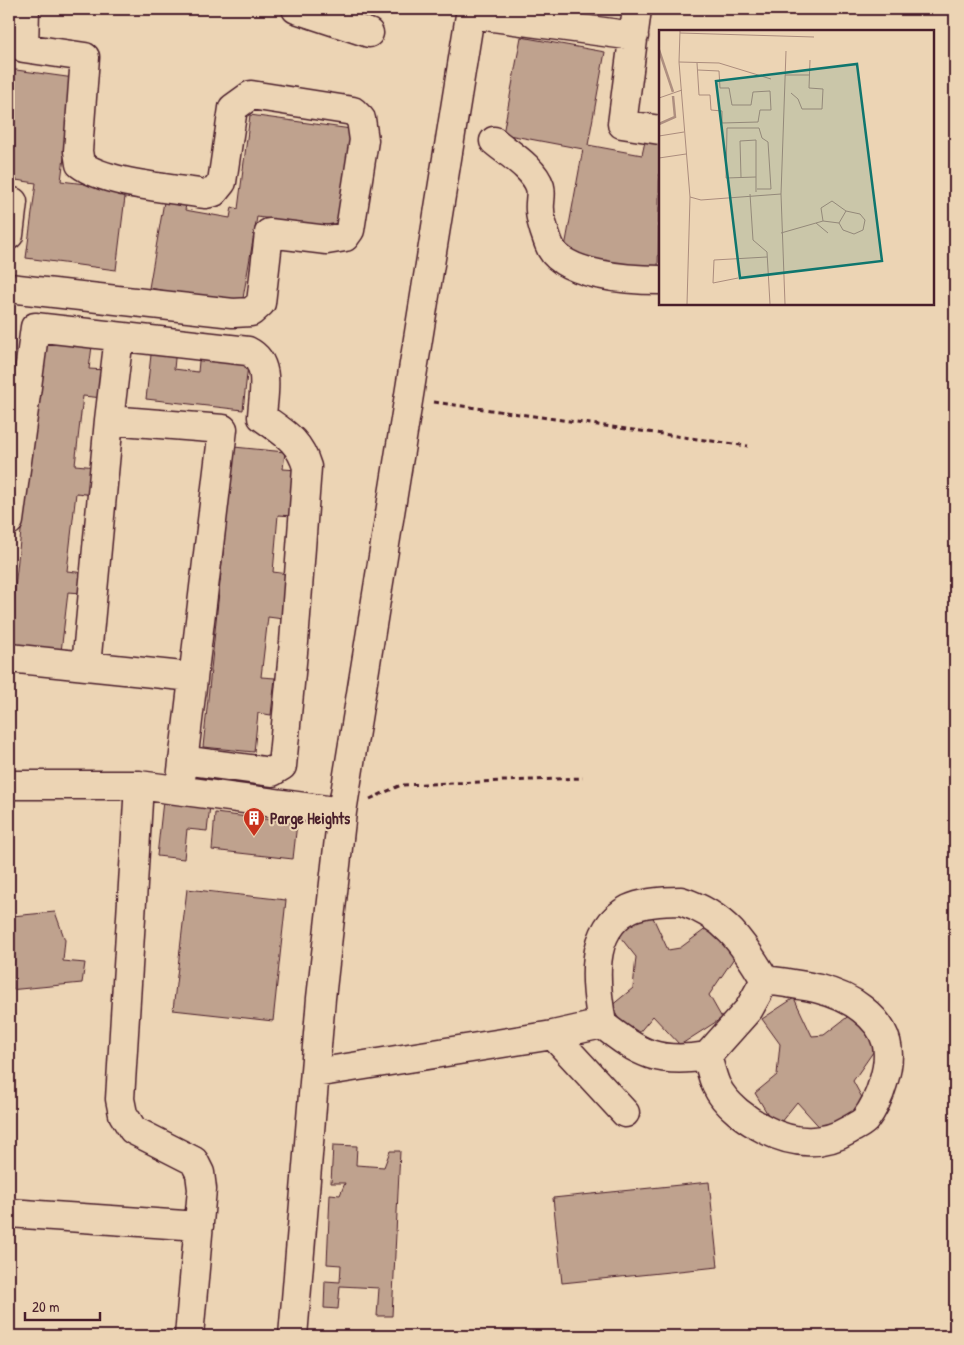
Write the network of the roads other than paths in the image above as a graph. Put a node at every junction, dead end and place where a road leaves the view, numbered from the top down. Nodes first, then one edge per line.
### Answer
1 (25, 9) edge
2 (296, 9) edge
3 (637, 9) edge
4 (471, 12) edge
5 (368, 33) dead end
6 (634, 36) junction
7 (659, 130) edge
8 (494, 141) dead end
9 (9, 202) edge
10 (9, 235) edge
11 (659, 280) edge
12 (9, 288) edge
13 (119, 337) junction
14 (109, 420) junction
15 (9, 521) edge
16 (9, 658) edge
17 (86, 666) junction
18 (192, 677) junction
19 (183, 760) junction
20 (9, 785) edge
21 (139, 785) junction
22 (179, 790) junction
23 (342, 812) junction
24 (765, 980) junction
25 (602, 1024) junction
26 (553, 1036) junction
27 (707, 1056) junction
28 (315, 1074) junction
29 (625, 1113) dead end
30 (9, 1213) edge
31 (199, 1226) junction
32 (189, 1336) edge
33 (293, 1336) edge

1 - 12 street
2 - 5 street
3 - 6 street
4 - 6 street
4 - 23 street
6 - 7 street
8 - 11 street
9 - 10 street
13 - 14 street
13 - 15 street
13 - 19 street
14 - 17 street
14 - 18 street
16 - 17 street
17 - 18 street
18 - 19 street
19 - 22 street
20 - 21 street
21 - 22 street
21 - 31 street
22 - 23 street
23 - 28 street
24 - 25 street
24 - 27 street
24 - 27 street
25 - 26 street
25 - 27 street
26 - 28 street
26 - 29 street
28 - 33 street
30 - 31 street
31 - 32 street

